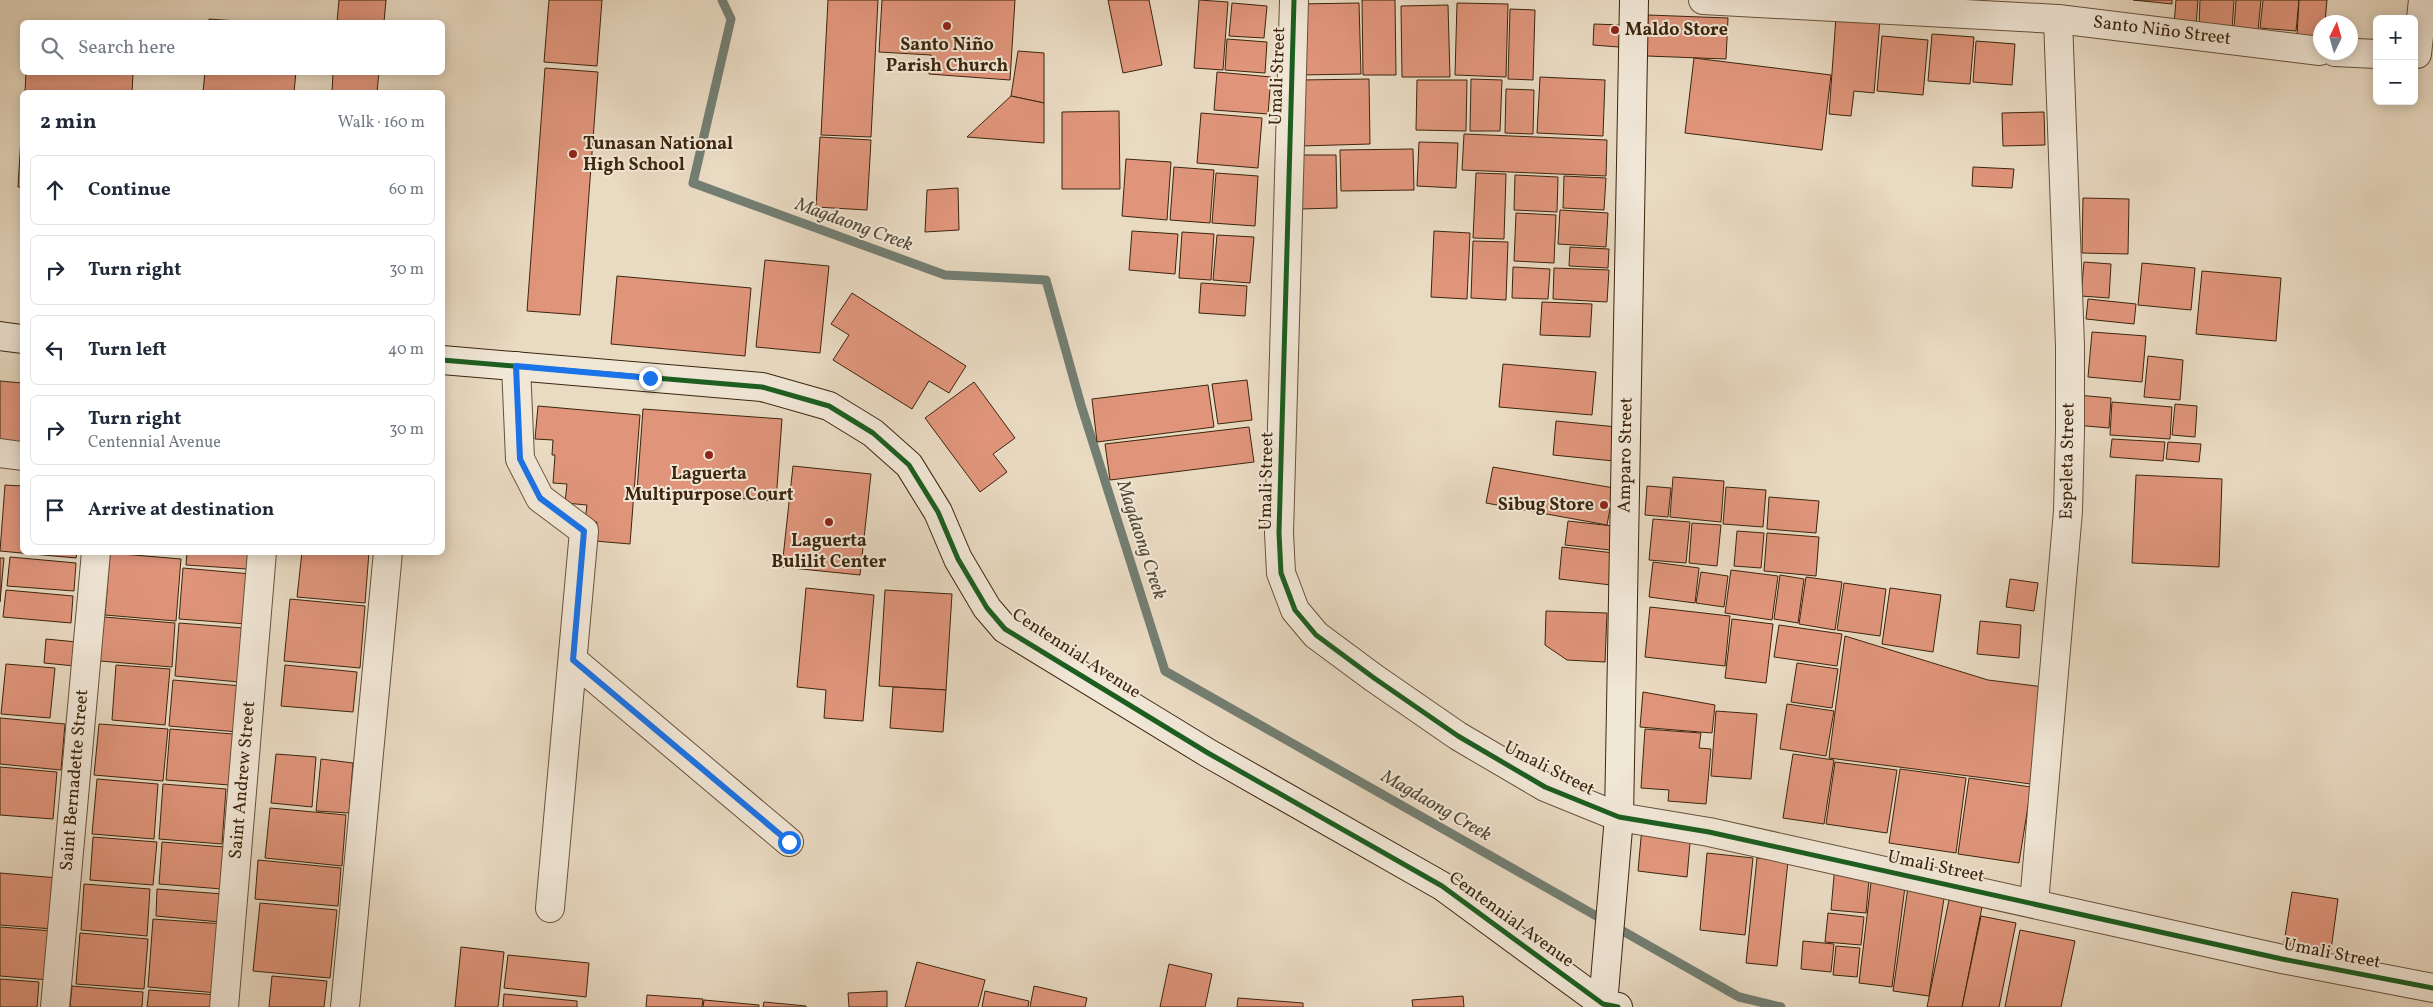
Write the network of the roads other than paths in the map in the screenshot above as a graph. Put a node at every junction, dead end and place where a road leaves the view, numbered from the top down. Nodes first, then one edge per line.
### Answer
1 (1294, 0) edge
2 (1634, 0) edge
3 (1703, 0) edge
4 (2423, 0) edge
5 (2058, 19) junction
6 (2313, 50) edge
7 (2358, 53) edge
8 (2373, 54) edge
9 (2421, 54) edge
10 (0, 336) edge
11 (20, 339) edge
12 (445, 360) edge
13 (516, 366) junction
14 (0, 453) edge
15 (20, 456) edge
16 (96, 555) edge
17 (262, 555) edge
18 (388, 555) edge
19 (573, 660) junction
20 (1620, 817) junction
21 (789, 842) dead end
22 (2034, 903) junction
23 (550, 908) dead end
24 (2433, 988) edge
25 (1608, 1006) edge
26 (54, 1007) edge
27 (224, 1007) edge
28 (345, 1007) edge

1 - 20 street, Umali Street
2 - 20 street, Amparo Street
3 - 5 street, Santo Niño Street
4 - 9 street
5 - 6 street, Santo Niño Street
5 - 22 street, Espeleta Street
7 - 8 street
10 - 11 street
12 - 13 street, Centennial Avenue
13 - 19 street
13 - 25 street, Centennial Avenue
14 - 15 street
16 - 26 street, Saint Bernadette Street
17 - 27 street, Saint Andrew Street
18 - 28 street
19 - 21 street
19 - 23 street
20 - 22 street, Umali Street
20 - 25 street, Amparo Street
22 - 24 street, Umali Street

